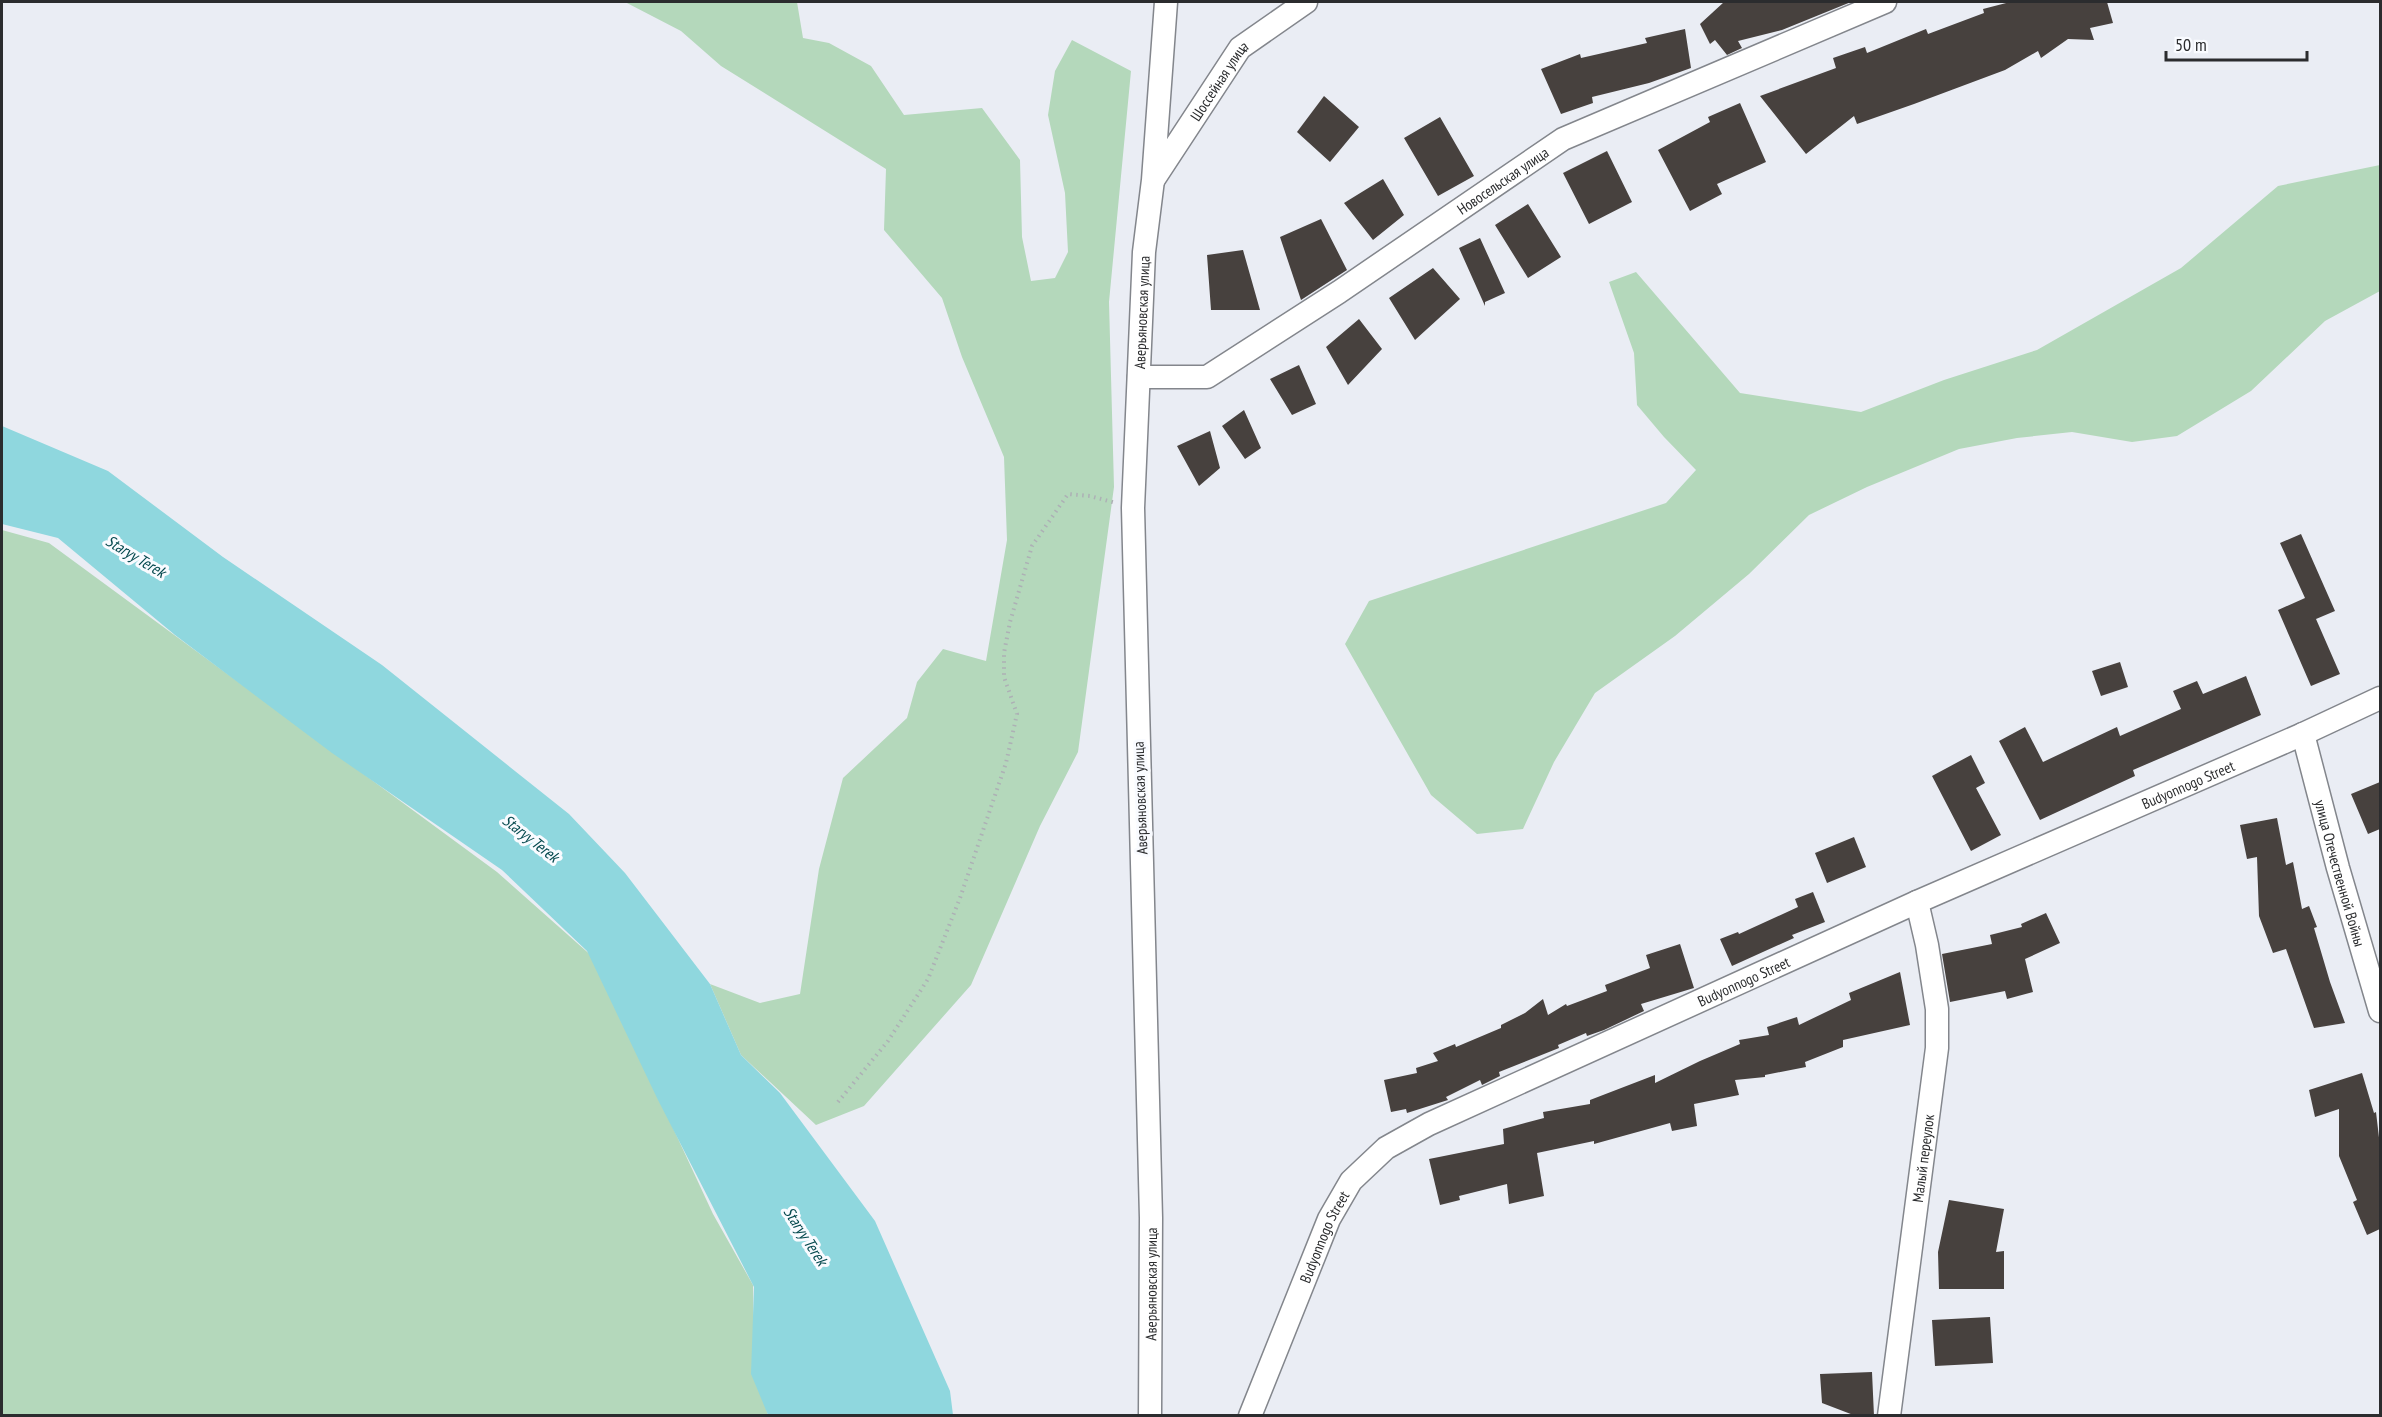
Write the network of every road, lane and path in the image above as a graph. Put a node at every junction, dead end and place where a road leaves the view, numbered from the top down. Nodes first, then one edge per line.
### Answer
1 (1166, 2) edge
2 (1306, 2) edge
3 (1885, 2) edge
4 (1153, 180) junction
5 (1139, 377) junction
6 (1134, 508) junction
7 (2380, 698) edge
8 (2303, 734) junction
9 (1917, 902) junction
10 (2380, 1011) edge
11 (838, 1102) dead end
12 (1150, 1416) edge
13 (1250, 1416) edge
14 (1889, 1416) edge

1 - 4 street, Аверьяновская улица
2 - 4 street, Шоссейная улица
3 - 5 street, Новосельская улица
4 - 5 street, Аверьяновская улица
5 - 6 street, Аверьяновская улица
6 - 11 path
6 - 12 street, Аверьяновская улица
7 - 8 street, Budyonnogo Street
8 - 9 street, Budyonnogo Street
8 - 10 street, улица Отечественной Войны
9 - 13 street, Budyonnogo Street
9 - 14 street, Малый переулок

